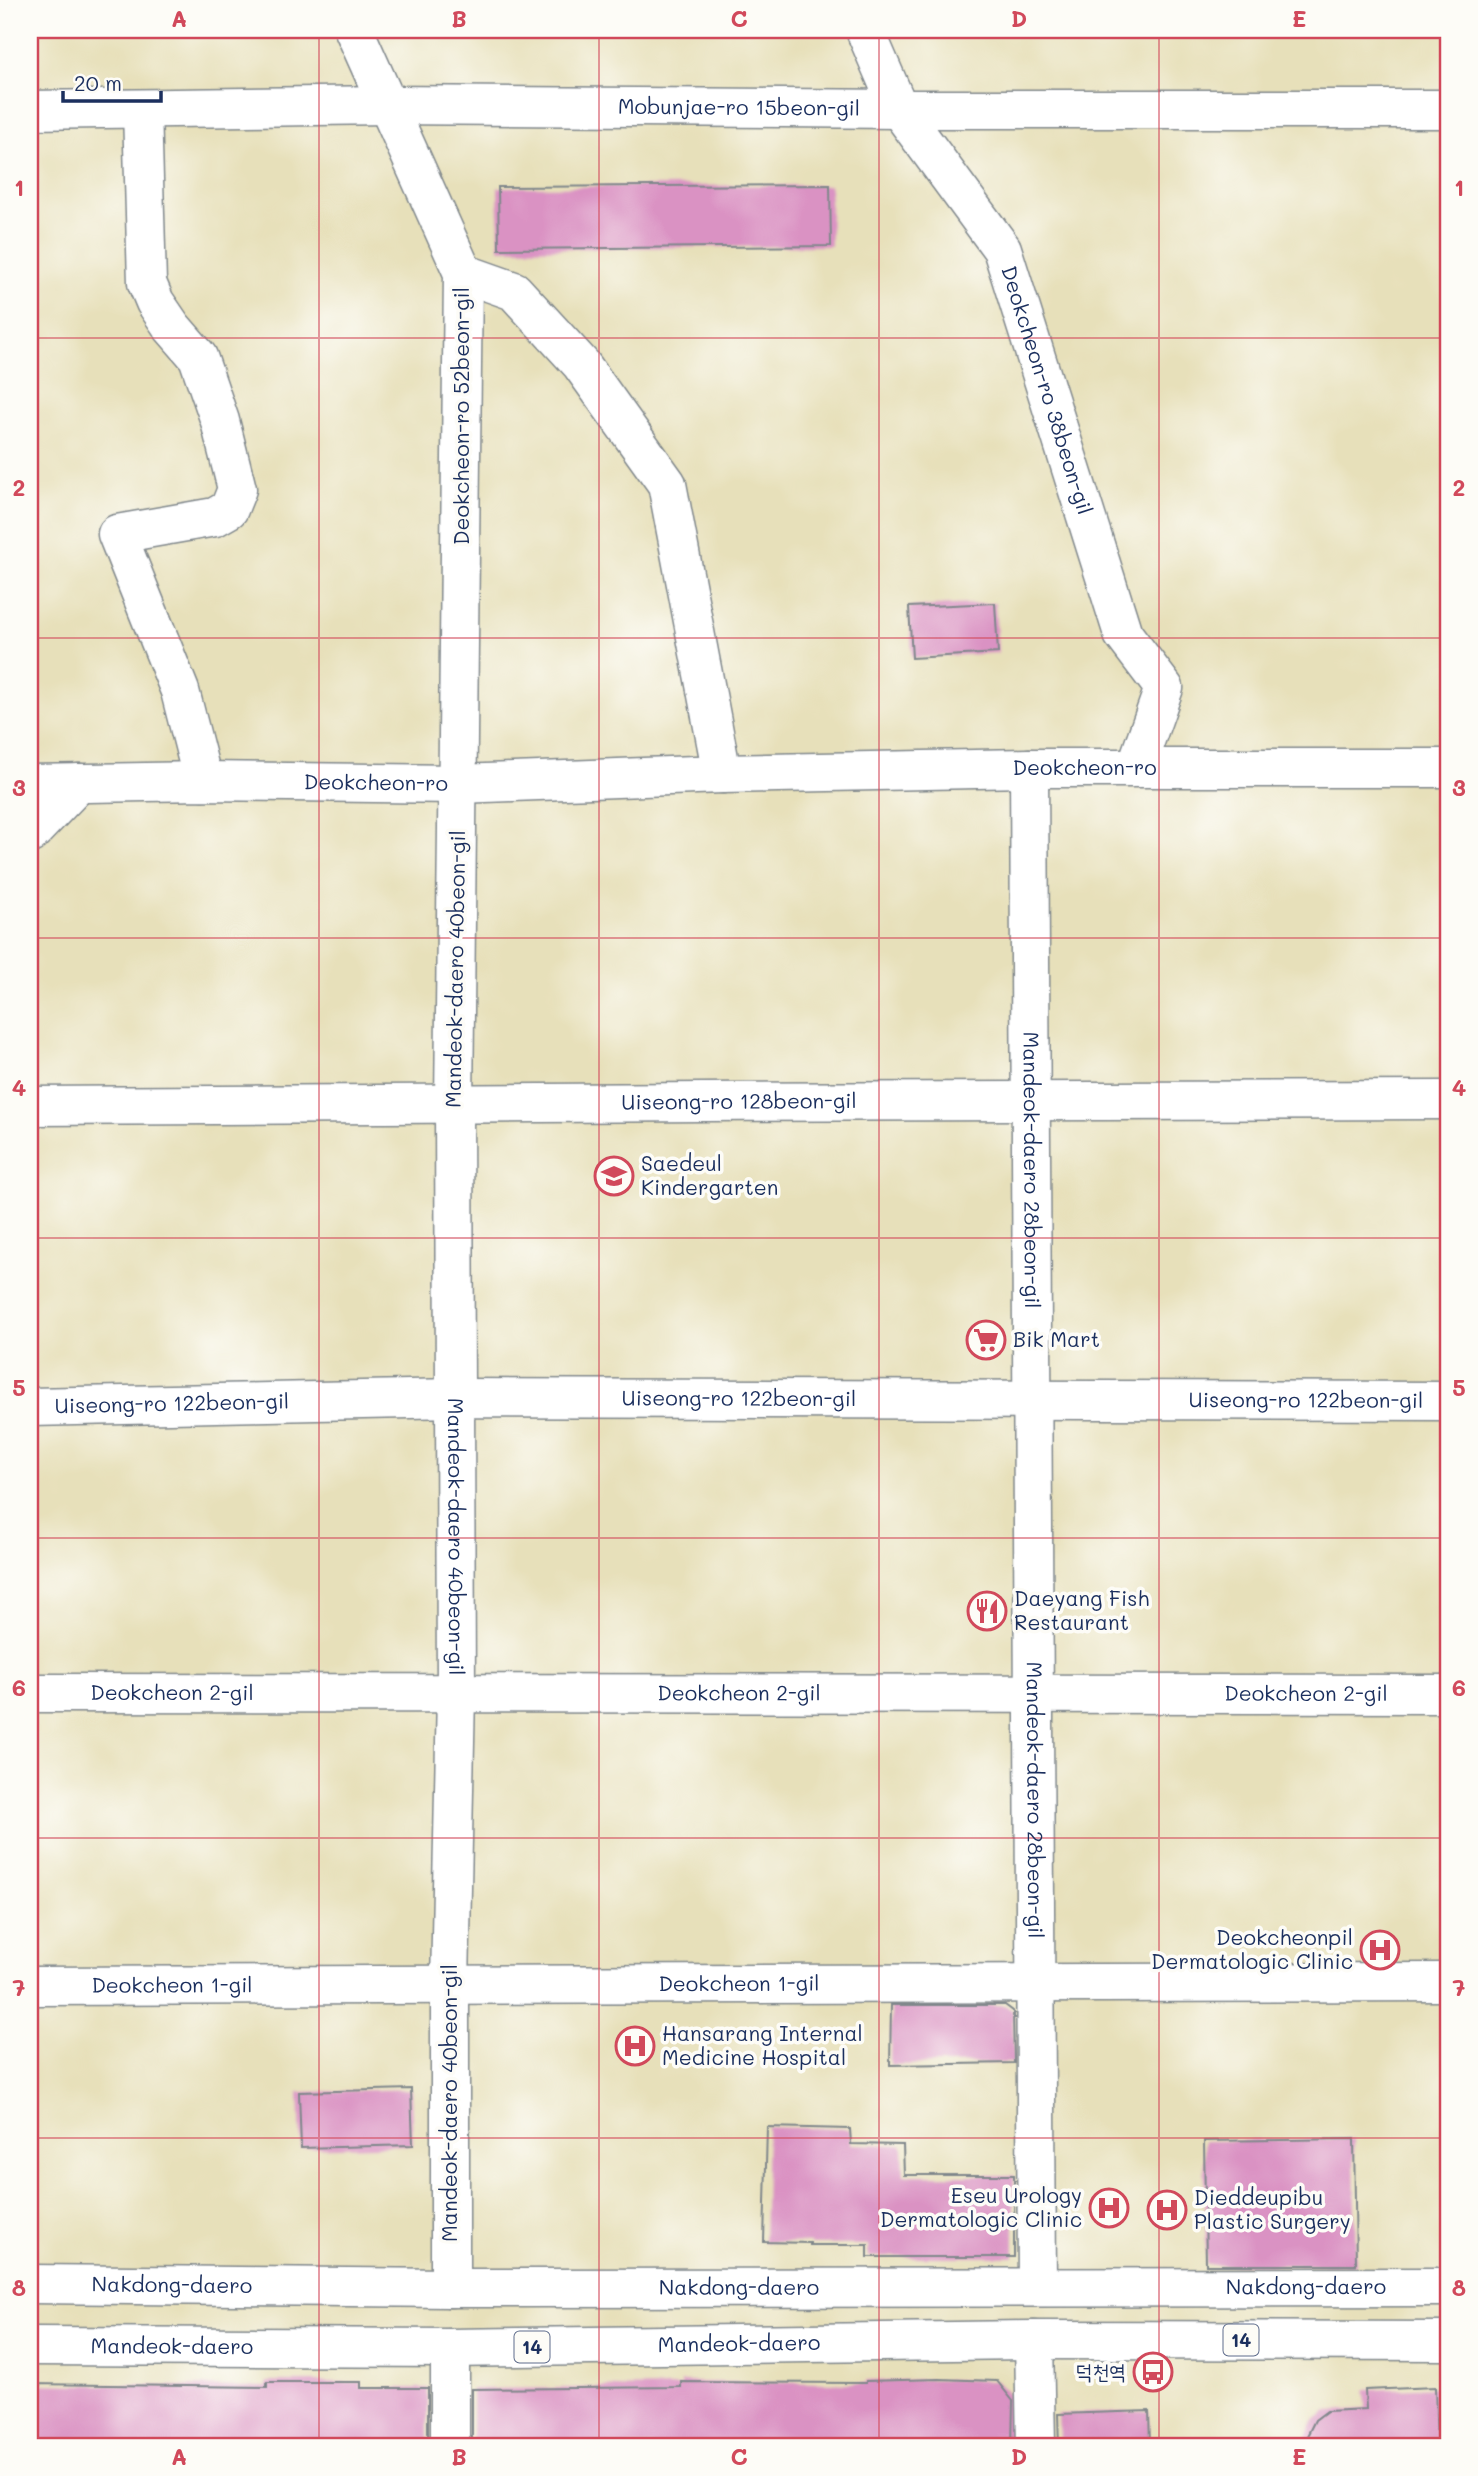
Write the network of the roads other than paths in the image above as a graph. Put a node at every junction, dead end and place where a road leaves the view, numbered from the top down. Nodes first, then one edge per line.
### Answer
1 (354, 30) edge
2 (865, 30) edge
3 (387, 105) junction
4 (899, 109) junction
5 (1448, 109) edge
6 (30, 110) edge
7 (142, 110) junction
8 (463, 273) junction
9 (1136, 767) junction
10 (1029, 768) junction
11 (1448, 768) edge
12 (722, 774) junction
13 (203, 781) junction
14 (79, 783) junction
15 (30, 784) edge
16 (459, 784) junction
17 (30, 834) edge
18 (1031, 1098) junction
19 (1448, 1100) edge
20 (454, 1105) junction
21 (30, 1106) edge
22 (456, 1398) junction
23 (1032, 1399) junction
24 (1448, 1401) edge
25 (30, 1406) edge
26 (30, 1693) edge
27 (456, 1693) junction
28 (1034, 1693) junction
29 (1448, 1694) edge
30 (1448, 1982) edge
31 (1035, 1983) junction
32 (450, 1985) junction
33 (30, 1986) edge
34 (30, 2284) edge
35 (1037, 2287) junction
36 (1448, 2287) edge
37 (450, 2288) junction
38 (1034, 2340) junction
39 (1448, 2341) edge
40 (30, 2346) edge
41 (450, 2348) junction
42 (450, 2446) edge
43 (1036, 2446) edge

1 - 3 street, Deokcheon-ro 52beon-gil
2 - 4 street, Deokcheon-ro 38beon-gil
3 - 4 street, Mobunjae-ro 15beon-gil
3 - 7 street, Mobunjae-ro 15beon-gil
3 - 8 street, Deokcheon-ro 52beon-gil
4 - 5 street, Mobunjae-ro 15beon-gil
4 - 9 street, Deokcheon-ro 38beon-gil
6 - 7 street, Mobunjae-ro 15beon-gil
7 - 13 street
8 - 12 street
8 - 16 street, Deokcheon-ro 52beon-gil
9 - 10 street, Deokcheon-ro
9 - 11 street, Deokcheon-ro
10 - 12 street, Deokcheon-ro
10 - 18 street, Mandeok-daero 28beon-gil
12 - 16 street, Deokcheon-ro
13 - 14 street, Deokcheon-ro
13 - 16 street, Deokcheon-ro
14 - 15 street, Deokcheon-ro
14 - 17 street
16 - 20 street, Mandeok-daero 40beon-gil
18 - 19 street, Uiseong-ro 128beon-gil
18 - 20 street, Uiseong-ro 128beon-gil
18 - 23 street, Mandeok-daero 28beon-gil
20 - 21 street, Uiseong-ro 128beon-gil
20 - 22 street, Mandeok-daero 40beon-gil
22 - 23 street, Uiseong-ro 122beon-gil
22 - 25 street, Uiseong-ro 122beon-gil
22 - 27 street, Mandeok-daero 40beon-gil
23 - 24 street, Uiseong-ro 122beon-gil
23 - 28 street, Mandeok-daero 28beon-gil
26 - 27 street, Deokcheon 2-gil
27 - 28 street, Deokcheon 2-gil
27 - 32 street, Mandeok-daero 40beon-gil
28 - 29 street, Deokcheon 2-gil
28 - 31 street, Mandeok-daero 28beon-gil
30 - 31 street, Deokcheon 1-gil
31 - 32 street, Deokcheon 1-gil
31 - 35 street, Mandeok-daero 28beon-gil
32 - 33 street, Deokcheon 1-gil
32 - 37 street, Mandeok-daero 40beon-gil
34 - 37 street, Nakdong-daero
35 - 36 street, Nakdong-daero
35 - 37 street, Nakdong-daero
38 - 39 street, Mandeok-daero / 14
38 - 41 street, Mandeok-daero / 14
38 - 43 street
40 - 41 street, Mandeok-daero / 14
41 - 42 street

